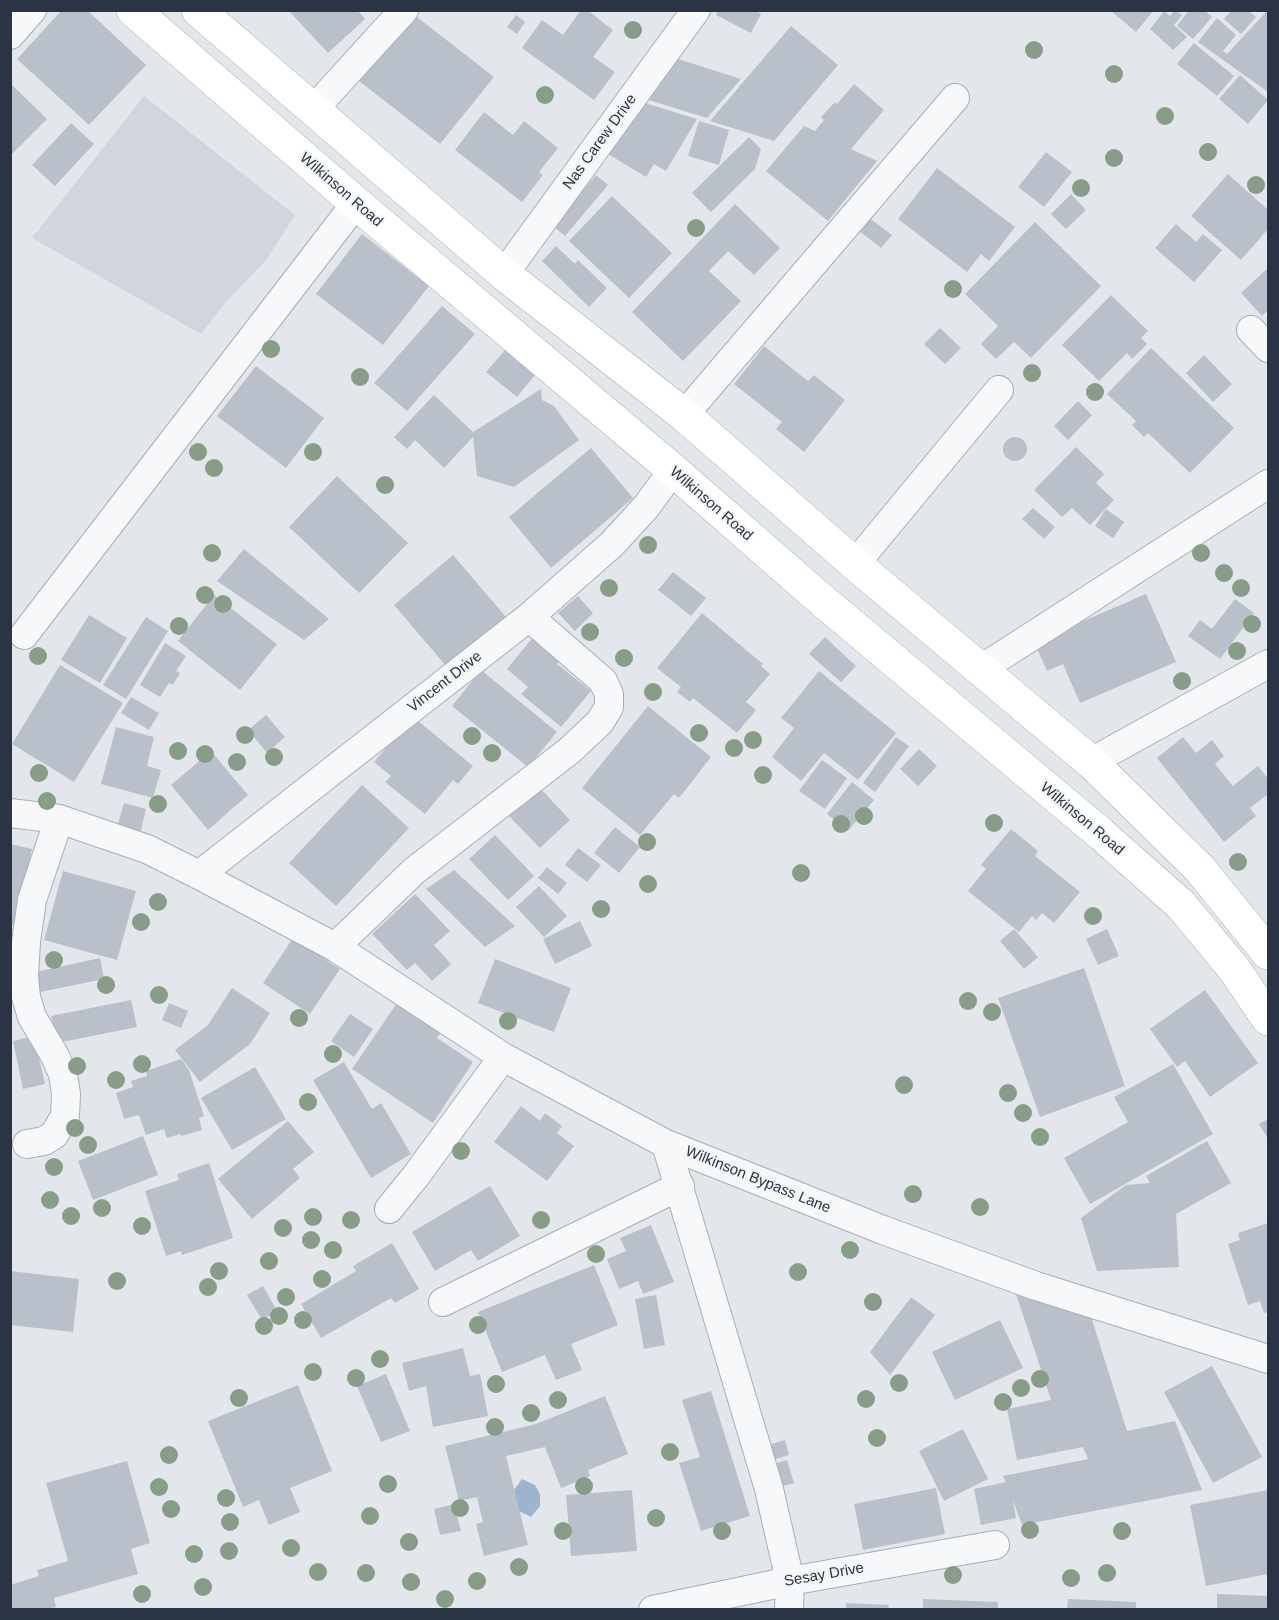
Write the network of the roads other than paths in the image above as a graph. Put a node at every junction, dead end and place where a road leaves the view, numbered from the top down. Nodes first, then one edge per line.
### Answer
1 (32, 10) edge
2 (133, 10) edge
3 (198, 10) edge
4 (404, 10) edge
5 (696, 10) edge
6 (10, 35) edge
7 (279, 81) junction
8 (954, 98) dead end
9 (313, 110) junction
10 (251, 112) junction
11 (356, 203) junction
12 (504, 274) junction
13 (999, 390) dead end
14 (684, 414) junction
15 (673, 470) junction
16 (1269, 484) edge
17 (855, 564) junction
18 (529, 617) junction
19 (24, 635) dead end
20 (1269, 663) edge
21 (981, 669) junction
22 (1092, 762) junction
23 (10, 813) edge
24 (59, 819) junction
25 (199, 875) junction
26 (335, 947) junction
27 (1269, 952) edge
28 (1269, 1018) edge
29 (503, 1057) junction
30 (27, 1144) dead end
31 (666, 1144) junction
32 (680, 1186) junction
33 (389, 1209) dead end
34 (443, 1302) dead end
35 (1269, 1359) edge
36 (994, 1545) dead end
37 (790, 1581) junction
38 (654, 1610) edge
39 (789, 1610) edge

1 - 6 street
2 - 10 main road, Wilkinson Road
3 - 7 main road
4 - 9 street
5 - 12 street, Nas Carew Drive
7 - 9 main road
7 - 10 main road
8 - 14 street
9 - 12 main road
10 - 11 main road, Wilkinson Road
11 - 15 main road, Wilkinson Road
11 - 19 street
12 - 14 main road
13 - 17 street
14 - 17 main road
15 - 18 street, Vincent Drive
15 - 28 main road, Wilkinson Road
16 - 21 street
17 - 21 main road
18 - 25 street, Vincent Drive
18 - 26 street
20 - 22 street
21 - 22 main road
22 - 27 main road
23 - 24 street, Wilkinson Bypass Lane
24 - 25 street, Wilkinson Bypass Lane
24 - 30 street
25 - 26 street, Wilkinson Bypass Lane
26 - 29 street, Wilkinson Bypass Lane
29 - 31 street, Wilkinson Bypass Lane
29 - 33 street
31 - 32 street
31 - 35 street, Wilkinson Bypass Lane
32 - 34 street
32 - 37 street
36 - 37 street, Sesay Drive
37 - 38 street, Sesay Drive
37 - 39 street

